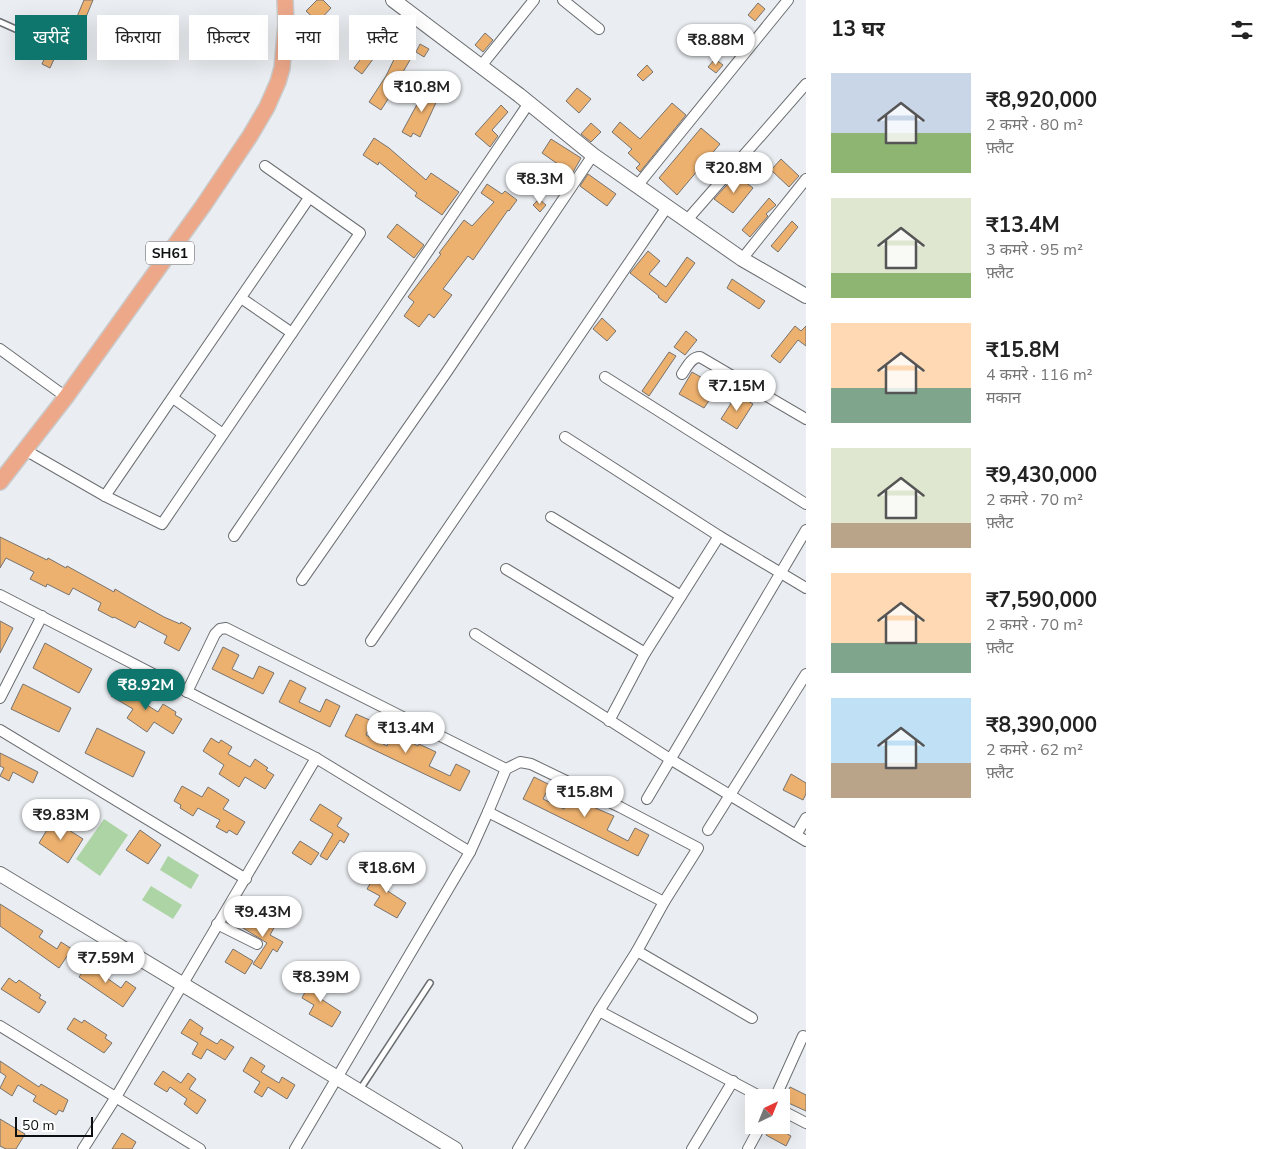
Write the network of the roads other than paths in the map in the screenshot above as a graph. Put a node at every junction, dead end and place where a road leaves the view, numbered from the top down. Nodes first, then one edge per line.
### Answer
1 (285, 0) edge
2 (393, 0) edge
3 (534, 0) edge
4 (563, 0) edge
5 (788, 0) edge
6 (0, 22) edge
7 (15, 29) edge
8 (599, 29) dead end
9 (481, 66) junction
10 (806, 84) edge
11 (528, 102) junction
12 (593, 155) junction
13 (265, 166) dead end
14 (806, 178) edge
15 (637, 186) junction
16 (309, 198) junction
17 (667, 207) junction
18 (687, 220) junction
19 (742, 259) junction
20 (806, 296) edge
21 (241, 298) junction
22 (292, 333) junction
23 (0, 349) edge
24 (682, 374) dead end
25 (605, 377) dead end
26 (66, 398) junction
27 (173, 398) junction
28 (806, 419) edge
29 (223, 434) junction
30 (565, 437) dead end
31 (25, 450) junction
32 (0, 482) edge
33 (106, 496) junction
34 (806, 504) edge
35 (550, 516) dead end
36 (806, 530) edge
37 (234, 536) dead end
38 (719, 536) junction
39 (506, 569) dead end
40 (781, 573) junction
41 (302, 580) dead end
42 (806, 588) edge
43 (0, 595) edge
44 (681, 596) junction
45 (42, 616) junction
46 (475, 634) dead end
47 (371, 641) dead end
48 (645, 653) junction
49 (806, 674) edge
50 (186, 692) junction
51 (0, 698) edge
52 (609, 721) junction
53 (0, 730) edge
54 (316, 758) junction
55 (670, 759) junction
56 (506, 769) junction
57 (730, 796) junction
58 (647, 799) dead end
59 (488, 812) junction
60 (806, 818) edge
61 (708, 830) dead end
62 (796, 835) junction
63 (806, 841) edge
64 (470, 852) junction
65 (0, 874) edge
66 (246, 878) junction
67 (664, 902) junction
68 (217, 924) junction
69 (257, 944) dead end
70 (637, 951) junction
71 (430, 983) dead end
72 (182, 985) junction
73 (599, 1011) junction
74 (752, 1018) dead end
75 (0, 1026) edge
76 (806, 1037) edge
77 (337, 1078) junction
78 (733, 1082) junction
79 (746, 1089) edge
80 (778, 1089) edge
81 (358, 1091) junction
82 (116, 1097) junction
83 (790, 1115) edge
84 (806, 1123) edge
85 (756, 1134) edge
86 (83, 1149) edge
87 (200, 1149) edge
88 (295, 1149) edge
89 (455, 1149) edge
90 (518, 1149) edge
91 (692, 1149) edge
92 (748, 1149) edge

1 - 26 main road, SH61
2 - 9 street
3 - 9 street
4 - 8 street
5 - 15 street
6 - 7 lane
9 - 11 street
10 - 18 street
11 - 12 street
11 - 37 street
12 - 15 street
12 - 41 street
13 - 16 street
14 - 19 street
15 - 17 street
16 - 21 street
16 - 22 street
17 - 18 street
17 - 47 street
18 - 19 street
19 - 20 street
21 - 22 street
21 - 27 street
22 - 29 street
23 - 26 street
24 - 28 street
25 - 34 street
26 - 31 main road, SH61
27 - 29 street
27 - 33 street
29 - 33 street
30 - 38 street
31 - 32 main road, SH61
31 - 33 street
35 - 44 street
36 - 40 street
38 - 40 street
38 - 44 street
39 - 48 street
40 - 42 street
40 - 55 street
43 - 45 street
44 - 48 street
45 - 50 street
45 - 51 street
46 - 52 street
48 - 52 street
49 - 57 street
50 - 54 street
50 - 56 street
52 - 55 street
53 - 66 street
54 - 64 street
54 - 66 street
55 - 57 street
55 - 58 street
56 - 59 street
56 - 67 street
57 - 61 street
57 - 62 street
59 - 64 street
59 - 67 street
60 - 62 street
62 - 63 street
64 - 77 street
65 - 72 street
66 - 68 street
67 - 70 street
68 - 69 street
68 - 72 street
70 - 73 street
70 - 74 street
71 - 81 lane
72 - 77 street
72 - 82 street
73 - 78 street
73 - 90 street
75 - 82 street
76 - 80 street
77 - 81 street
77 - 88 street
78 - 79 street
78 - 91 street
81 - 89 street
82 - 86 street
82 - 87 street
83 - 84 street
85 - 92 street

